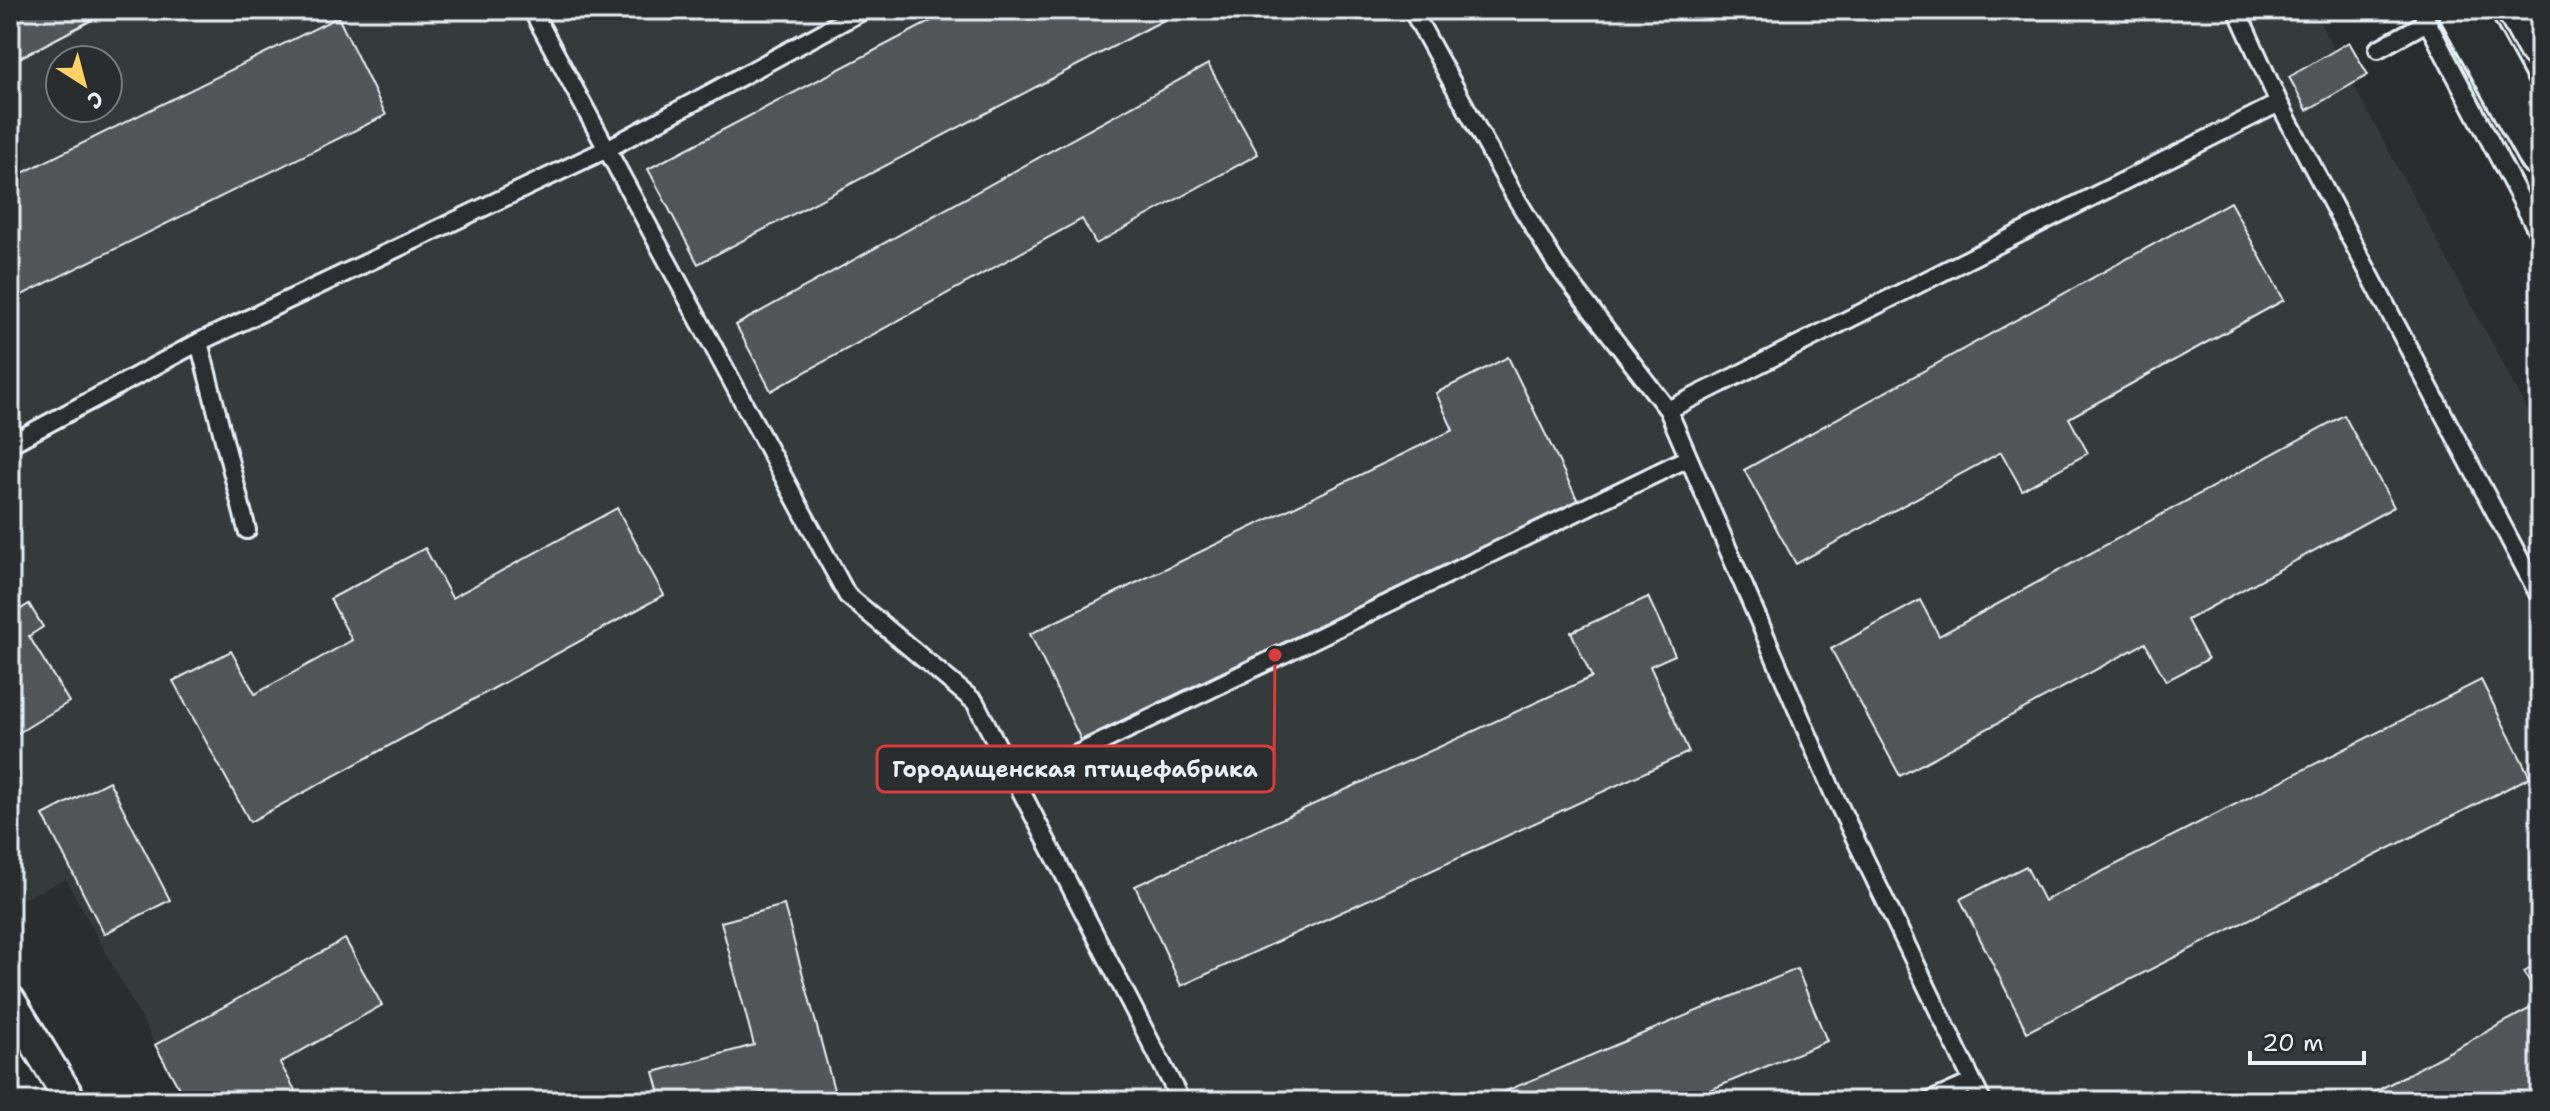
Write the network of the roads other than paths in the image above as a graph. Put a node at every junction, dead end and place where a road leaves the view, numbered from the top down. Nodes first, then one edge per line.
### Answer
1 (532, 10) edge
2 (864, 10) edge
3 (1412, 10) edge
4 (2237, 10) edge
5 (2520, 10) edge
6 (2436, 14) edge
7 (2540, 46) edge
8 (2378, 49) dead end
9 (2279, 103) junction
10 (607, 149) junction
11 (2540, 154) edge
12 (2540, 236) edge
13 (199, 342) junction
14 (1668, 410) junction
15 (10, 444) edge
16 (1688, 458) junction
17 (247, 530) dead end
18 (2540, 597) edge
19 (1017, 783) junction
20 (10, 1001) edge
21 (1973, 1082) junction
22 (71, 1101) edge
23 (1181, 1101) edge
24 (1930, 1101) edge
25 (1982, 1101) edge

1 - 10 lane
2 - 10 lane
3 - 14 lane
4 - 9 lane
5 - 7 highway
6 - 8 lane
6 - 11 highway
6 - 12 lane
9 - 14 lane
9 - 18 lane
10 - 13 lane
10 - 19 lane
13 - 15 lane
13 - 17 lane
14 - 16 lane
16 - 19 lane
16 - 21 lane
19 - 23 lane
20 - 22 street
21 - 24 lane
21 - 25 lane

